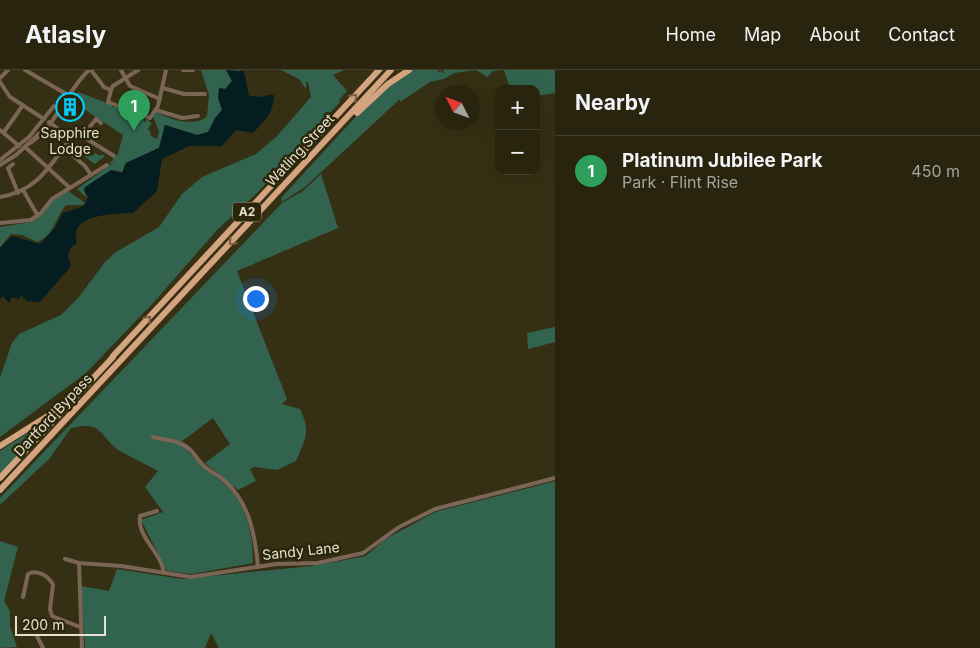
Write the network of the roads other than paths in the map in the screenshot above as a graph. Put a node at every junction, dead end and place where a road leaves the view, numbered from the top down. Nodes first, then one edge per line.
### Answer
1 (8, 70) edge
2 (25, 70) edge
3 (90, 70) edge
4 (121, 70) edge
5 (138, 70) edge
6 (166, 70) edge
7 (183, 70) edge
8 (193, 70) edge
9 (378, 70) edge
10 (391, 70) edge
11 (409, 70) edge
12 (0, 78) edge
13 (126, 79) junction
14 (0, 82) edge
15 (163, 88) junction
16 (111, 90) junction
17 (205, 94) dead end
18 (68, 95) junction
19 (160, 99) junction
20 (23, 105) junction
21 (54, 106) dead end
22 (156, 110) junction
23 (198, 116) dead end
24 (44, 119) junction
25 (49, 122) junction
26 (101, 123) dead end
27 (2, 131) edge
28 (82, 137) junction
29 (71, 138) junction
30 (19, 146) junction
31 (26, 146) junction
32 (64, 148) junction
33 (114, 156) dead end
34 (0, 160) edge
35 (13, 164) dead end
36 (0, 165) edge
37 (107, 165) dead end
38 (301, 168) junction
39 (48, 169) junction
40 (91, 175) junction
41 (70, 188) junction
42 (23, 190) junction
43 (18, 193) junction
44 (0, 197) edge
45 (36, 217) junction
46 (0, 223) edge
47 (114, 356) junction
48 (124, 356) joint
49 (154, 436) dead end
50 (0, 446) edge
51 (0, 478) edge
52 (555, 478) edge
53 (0, 490) edge
54 (157, 511) dead end
55 (64, 559) dead end
56 (79, 564) junction
57 (258, 567) junction
58 (164, 573) junction
59 (23, 597) dead end
60 (80, 627) junction
61 (37, 636) dead end
62 (42, 648) edge
63 (82, 648) edge

1 - 12 street
2 - 18 street
3 - 16 street
3 - 18 street
4 - 13 street
5 - 13 street
6 - 15 street
7 - 8 street
47 -> 9 highway, Watling Street / A2
10 - 38 highway, Watling Street / A2
11 - 38 highway
13 - 16 street
13 - 19 street
14 - 20 street
15 - 17 street
15 - 19 street
16 - 22 street
18 - 25 street
19 - 22 street
20 - 24 street
20 - 27 street
21 - 24 street
22 - 23 street
24 - 30 street
25 - 29 street
25 - 31 street
26 - 28 street
27 - 30 street
28 - 29 street
28 - 33 street
29 - 32 street
30 - 34 street
31 - 36 street
31 - 39 street
32 - 39 street
32 - 40 street
35 - 43 street
37 - 40 street
38 -> 48 highway, Watling Street / A2
39 - 41 street
39 - 42 street
40 - 41 street
41 - 45 street
42 - 43 street
42 - 45 street
43 - 44 street
45 - 46 street
47 - 50 highway, A2
47 - 51 highway, Dartford Bypass / A2
48 - 53 highway, Dartford Bypass / A2
49 - 57 street
52 - 57 street, Sandy Lane
54 - 58 street
55 - 56 street, Sandy Lane
56 - 58 street, Sandy Lane
56 - 60 street
57 - 58 street, Sandy Lane
59 - 60 street
60 - 63 street
61 - 62 street

